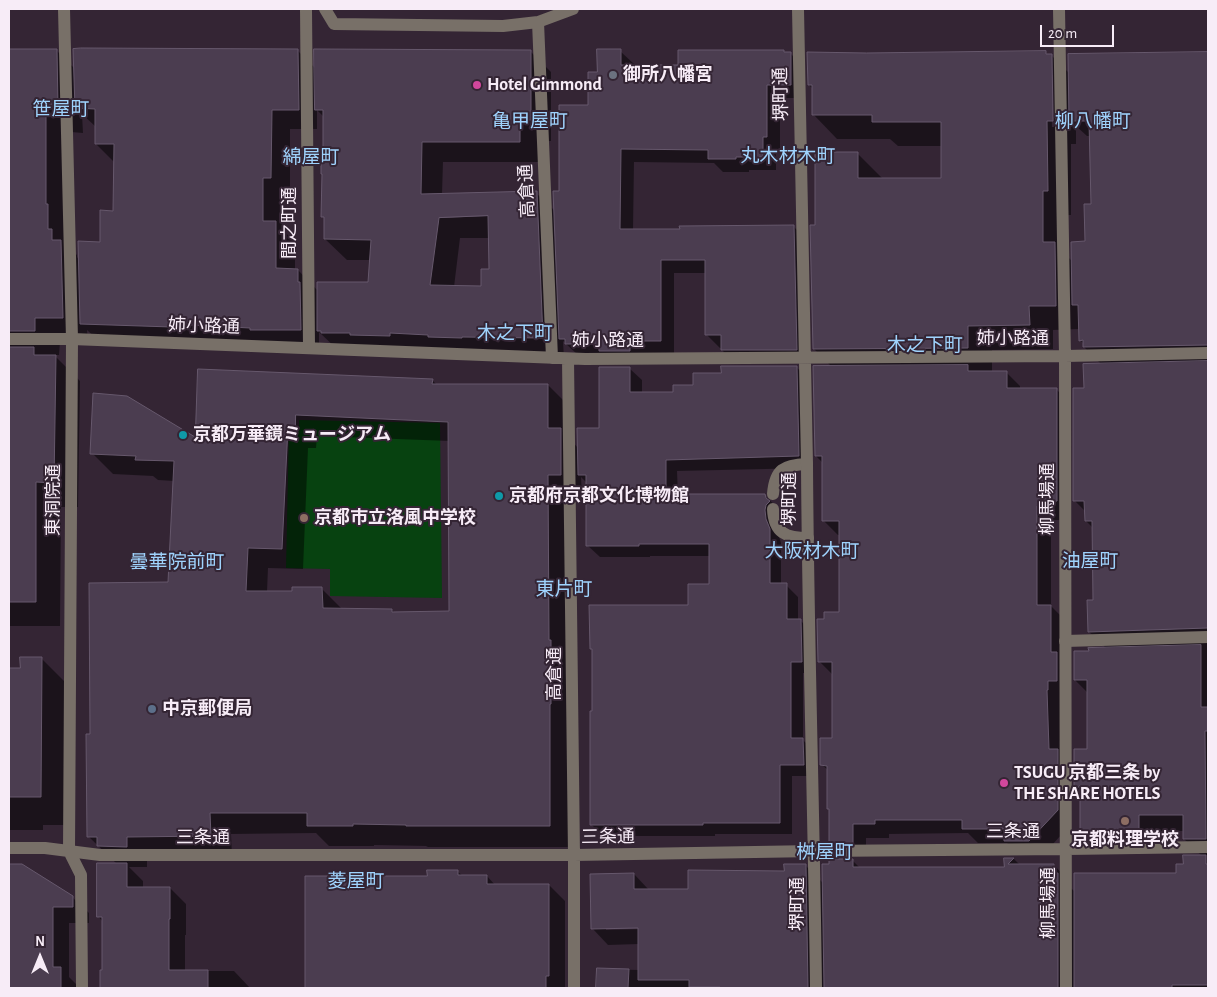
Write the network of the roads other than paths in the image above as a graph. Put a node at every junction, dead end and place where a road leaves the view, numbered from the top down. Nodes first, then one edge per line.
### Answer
1 (64, 9) edge
2 (306, 9) edge
3 (325, 9) edge
4 (573, 9) edge
5 (798, 9) edge
6 (1059, 9) edge
7 (538, 22) junction
8 (9, 339) edge
9 (72, 339) junction
10 (309, 348) junction
11 (1208, 353) edge
12 (1065, 356) junction
13 (552, 358) junction
14 (568, 358) junction
15 (805, 358) junction
16 (808, 464) junction
17 (773, 494) dead end
18 (773, 509) dead end
19 (808, 538) junction
20 (1208, 637) edge
21 (1065, 641) junction
22 (1208, 847) edge
23 (9, 848) edge
24 (1067, 849) junction
25 (69, 851) junction
26 (814, 851) junction
27 (574, 855) junction
28 (82, 988) edge
29 (574, 988) edge
30 (816, 988) edge
31 (1066, 988) edge

1 - 9 street, 東洞院通
2 - 10 street, 間之町通
3 - 7 street
4 - 7 street
5 - 15 street, 堺町通
6 - 12 street, 柳馬場通
7 - 13 street, 高倉通
8 - 9 street, 姉小路通
9 - 10 street, 姉小路通
9 - 25 street, 東洞院通
10 - 13 street, 姉小路通
11 - 12 street, 姉小路通
12 - 15 street, 姉小路通
12 - 21 street, 柳馬場通
13 - 14 street, 姉小路通
14 - 15 street, 姉小路通
14 - 27 street, 高倉通
15 - 16 street, 堺町通
16 - 17 street
16 - 19 street, 堺町通
18 - 19 street
19 - 26 street, 堺町通
20 - 21 street
21 - 24 street, 柳馬場通
22 - 24 street, 三条通
23 - 25 street, 三条通
24 - 26 street, 三条通
24 - 31 street, 柳馬場通
25 - 27 street, 三条通
25 - 28 street, 東洞院通
26 - 27 street, 三条通
26 - 30 street, 堺町通
27 - 29 street, 高倉通

